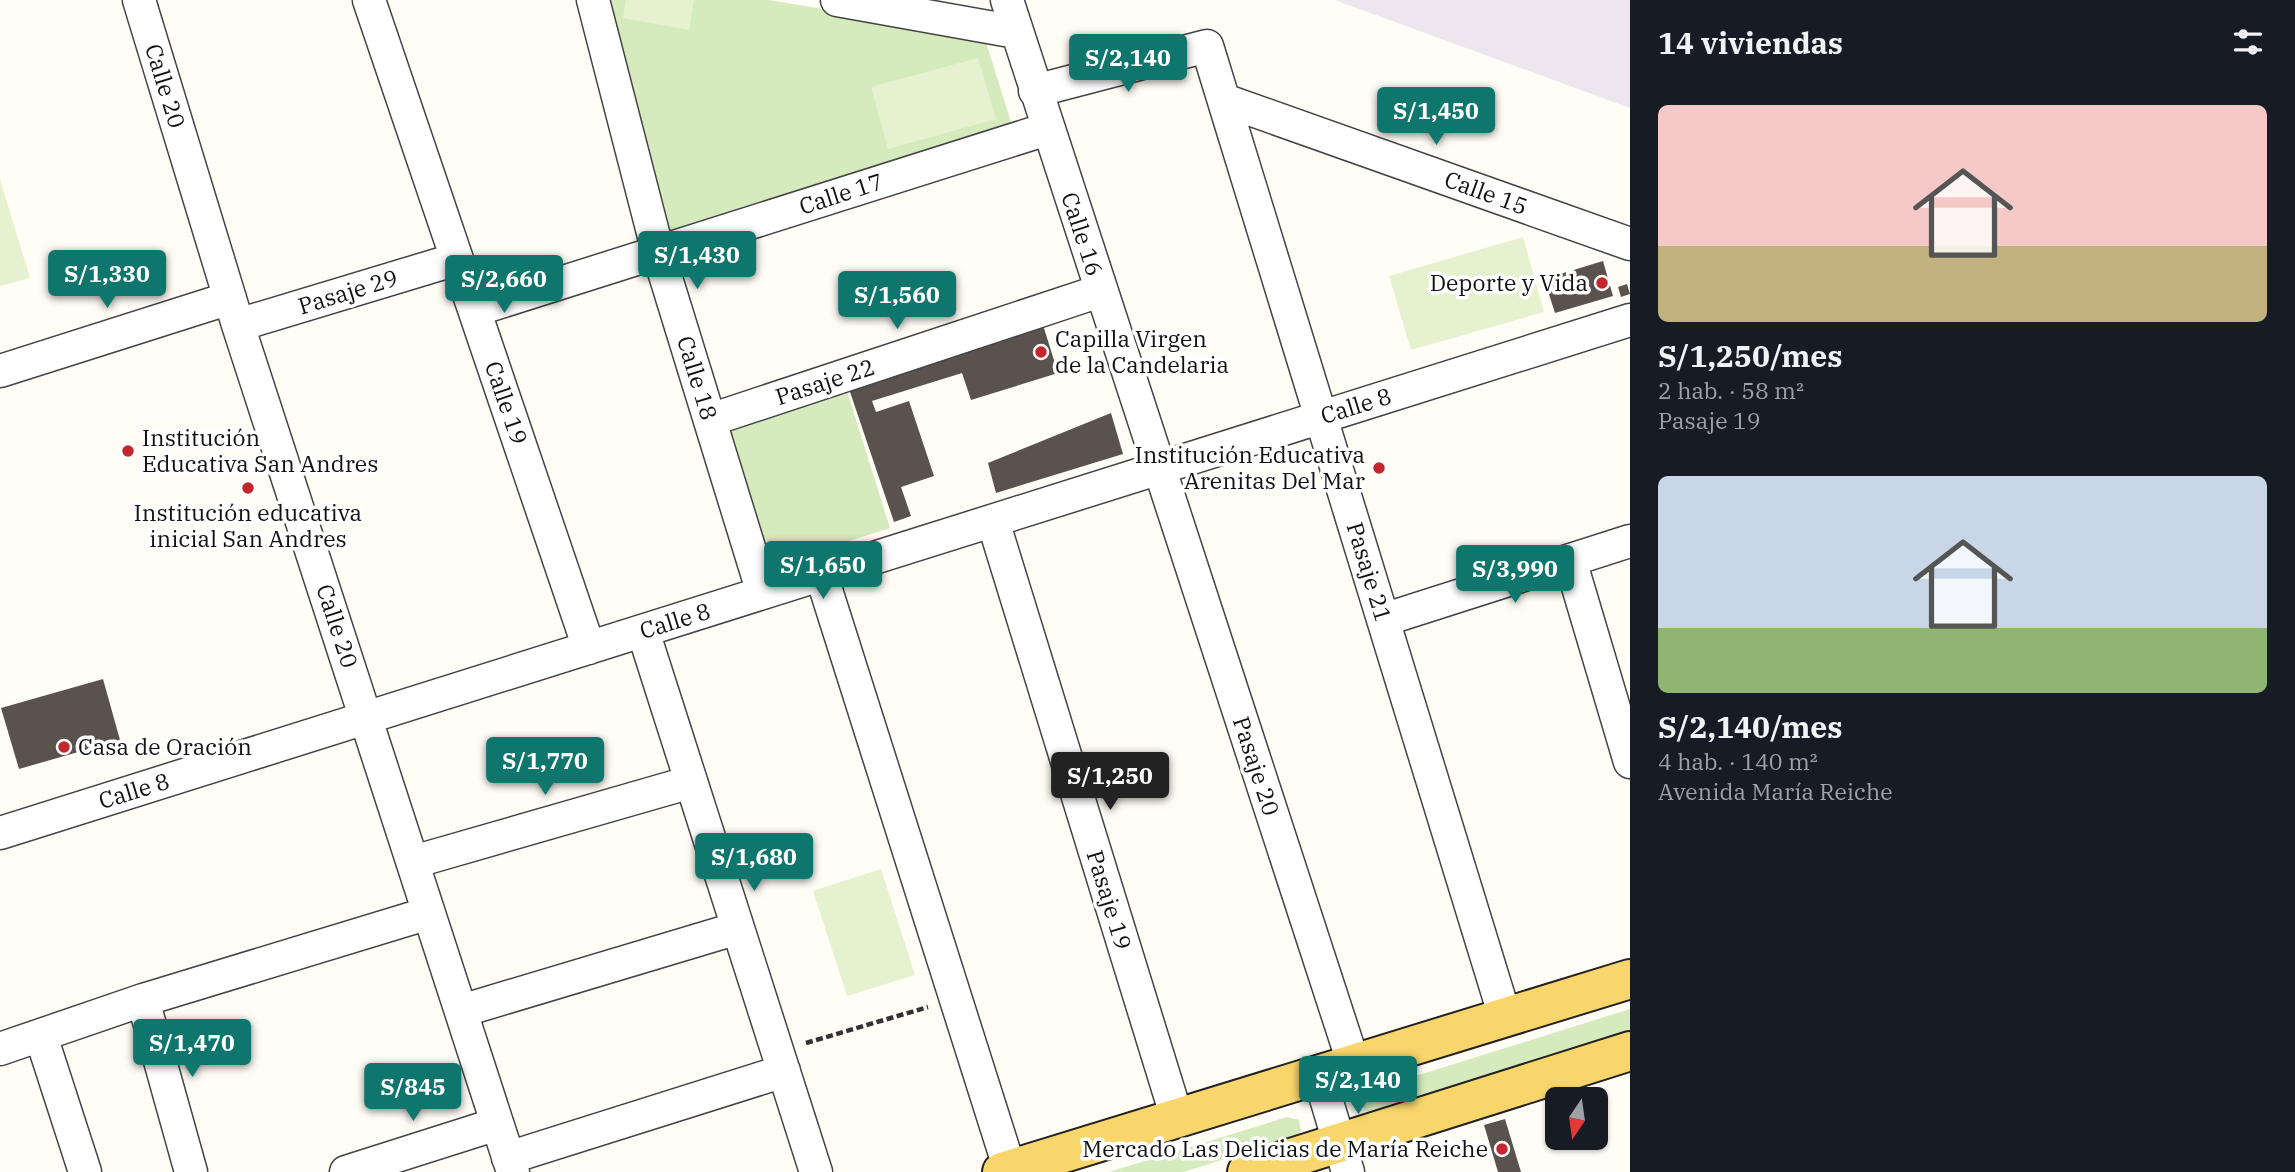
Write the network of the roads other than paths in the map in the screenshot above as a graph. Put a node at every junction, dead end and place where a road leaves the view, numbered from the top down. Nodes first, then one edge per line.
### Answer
1 (139, 0) edge
2 (369, 0) edge
3 (593, 0) edge
4 (837, 0) edge
5 (1007, 0) edge
6 (1016, 32) junction
7 (1035, 91) junction
8 (1224, 100) junction
9 (1047, 129) junction
10 (1630, 244) edge
11 (658, 252) junction
12 (457, 259) junction
13 (1100, 291) junction
14 (475, 310) junction
15 (234, 311) junction
16 (1630, 320) edge
17 (0, 371) edge
18 (1321, 417) junction
19 (710, 420) junction
20 (1158, 468) junction
21 (993, 521) junction
22 (1630, 541) edge
23 (1570, 560) junction
24 (821, 574) junction
25 (763, 593) junction
26 (1383, 620) junction
27 (642, 631) junction
28 (589, 648) junction
29 (367, 717) junction
30 (1630, 762) edge
31 (691, 782) junction
32 (0, 833) edge
33 (413, 862) junction
34 (429, 913) junction
35 (738, 928) junction
36 (1630, 978) edge
37 (143, 1000) junction
38 (461, 1011) junction
39 (1505, 1017) junction
40 (41, 1036) junction
41 (0, 1047) edge
42 (1630, 1051) edge
43 (780, 1062) junction
44 (1336, 1070) junction
45 (1177, 1118) junction
46 (497, 1124) junction
47 (1344, 1157) edge
48 (510, 1165) edge
49 (1006, 1171) edge
50 (85, 1172) edge
51 (191, 1172) edge
52 (346, 1172) edge
53 (816, 1172) edge
54 (1247, 1172) edge

1 - 15 street, Calle 20
2 - 12 street, Calle 19
3 - 11 street, Calle 18
4 - 6 street
5 - 6 street, Calle 16
6 - 7 street, Calle 16
7 - 8 street, Pasaje 21
7 - 9 street, Calle 16
8 - 10 street, Calle 15
8 - 18 street, Pasaje 21
9 - 11 street, Calle 17
9 - 13 street, Calle 16
11 - 14 street, Calle 17
11 - 19 street, Calle 18
12 - 14 street, Calle 19
12 - 15 street, Pasaje 29
13 - 19 street, Pasaje 22
13 - 20 street, Calle 16
14 - 28 street, Calle 19
15 - 17 street, Pasaje 29
15 - 29 street, Calle 20
16 - 18 street, Calle 8
18 - 20 street, Calle 8
18 - 26 street, Pasaje 21
19 - 25 street, Calle 18
20 - 21 street, Calle 8
20 - 44 street, Pasaje 20
21 - 24 street, Calle 8
21 - 45 street, Pasaje 19
22 - 23 street
23 - 26 street
23 - 30 street
24 - 25 street, Calle 8
24 - 49 street
25 - 27 street, Calle 8
26 - 39 street, Pasaje 21
27 - 28 street, Calle 8
27 - 31 street
28 - 29 street, Calle 8
29 - 32 street, Calle 8
29 - 33 street, Calle 20
31 - 33 street
31 - 35 street
33 - 34 street, Calle 20
34 - 37 street
34 - 38 street, Calle 20
35 - 38 street
35 - 43 street
36 - 39 main road
37 - 40 street
37 - 51 street
38 - 46 street, Calle 20
39 - 44 main road
40 - 41 street
40 - 50 street
42 - 47 main road
43 - 48 street
43 - 53 street
44 - 45 main road
44 - 47 street, Pasaje 20
45 - 49 main road
46 - 48 street, Calle 20
46 - 52 street
47 - 54 main road

